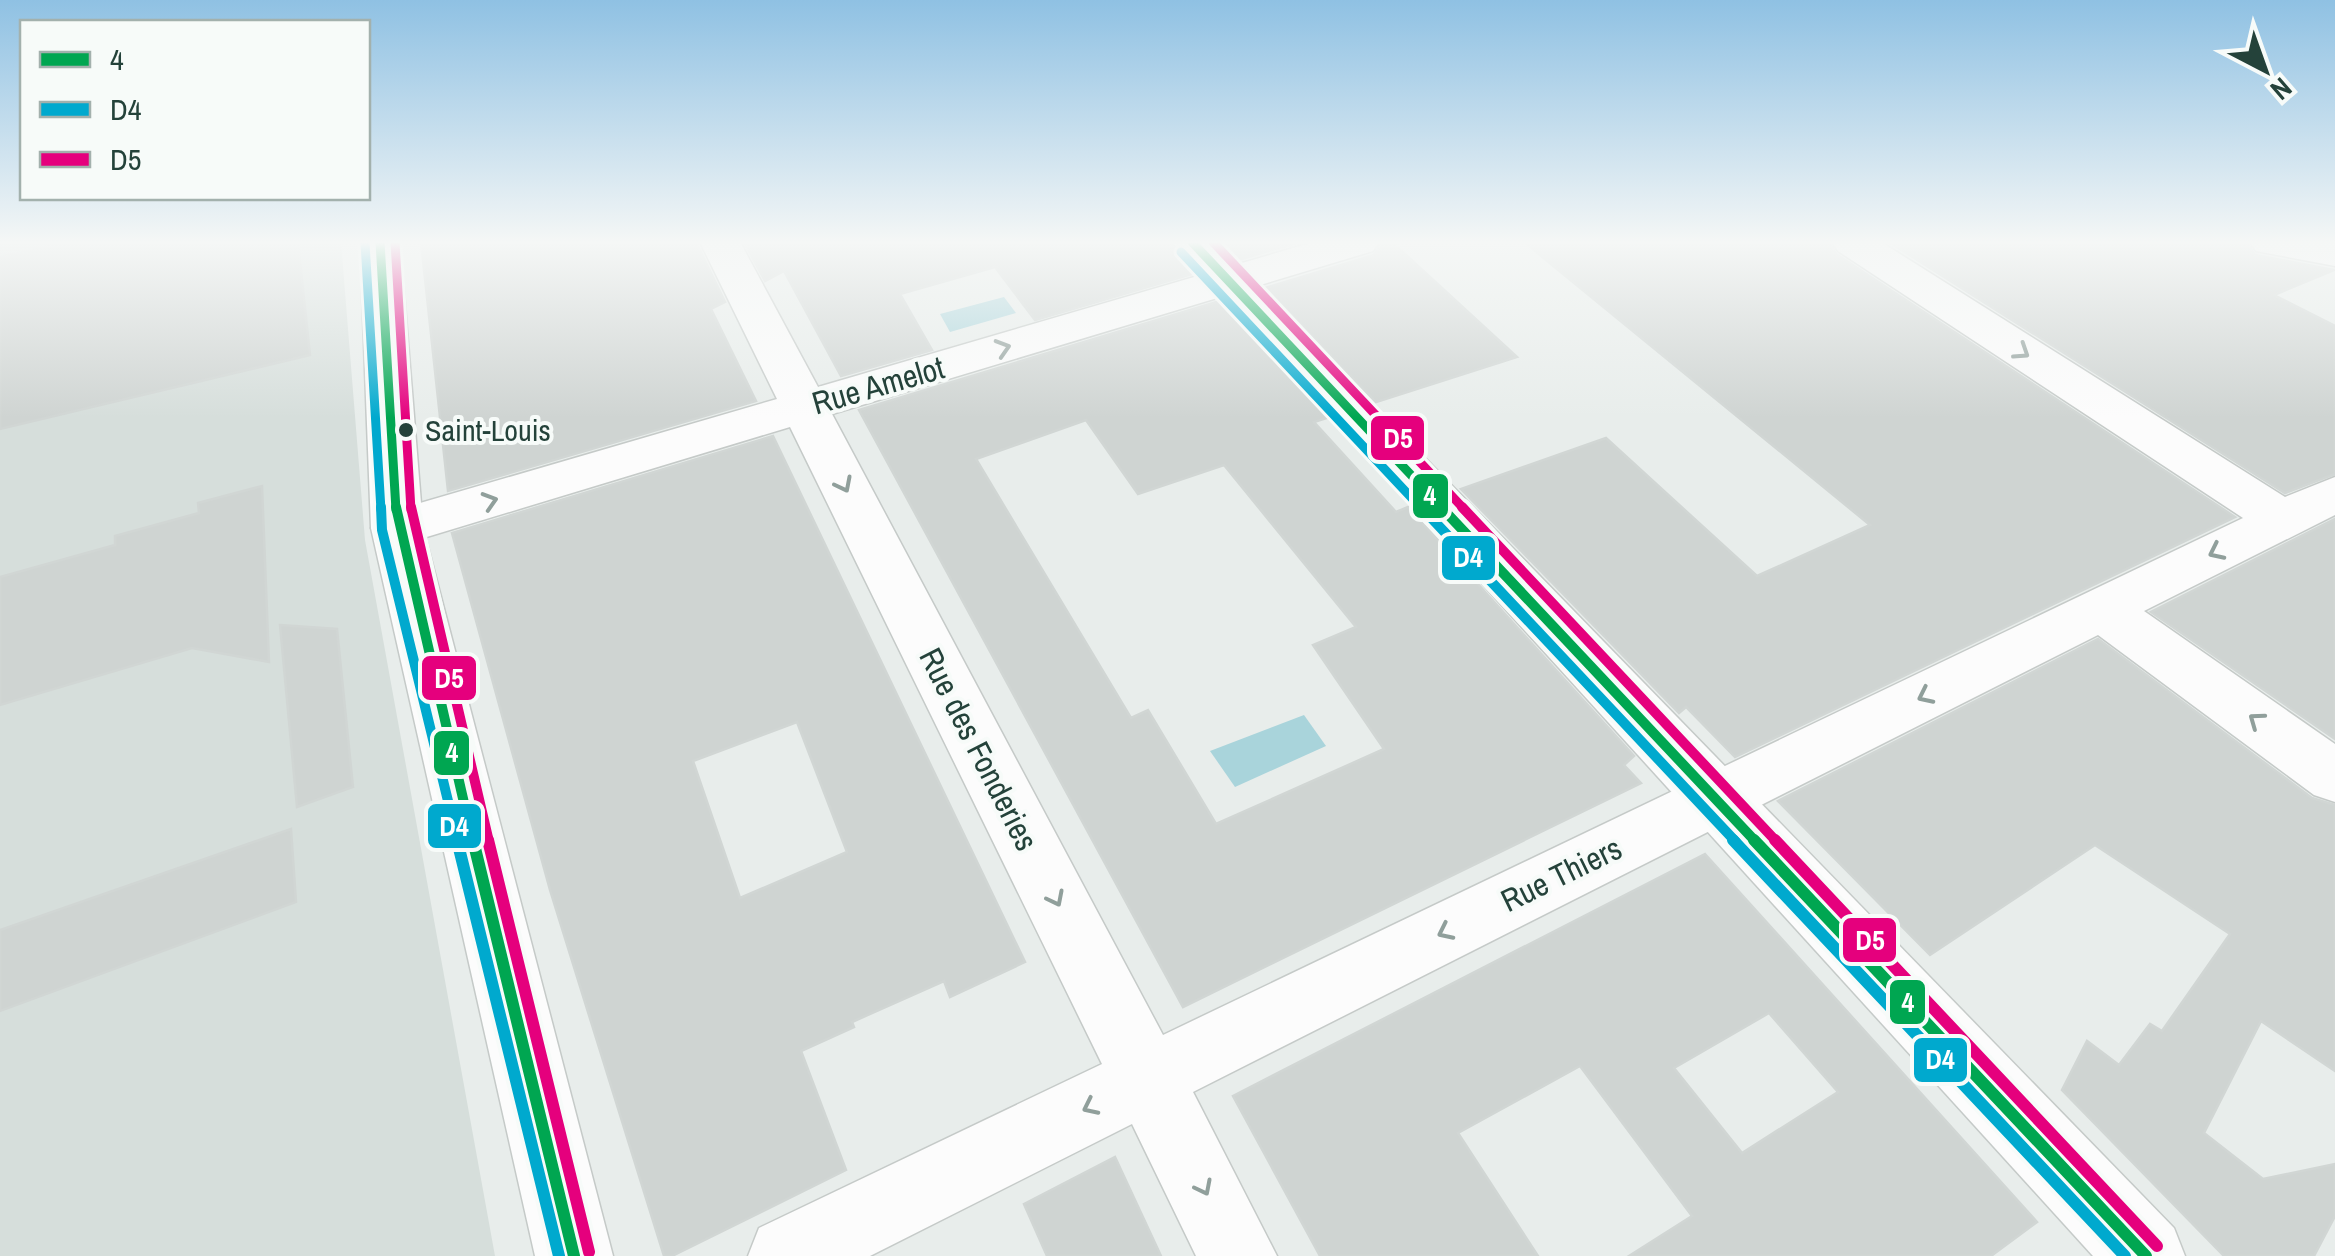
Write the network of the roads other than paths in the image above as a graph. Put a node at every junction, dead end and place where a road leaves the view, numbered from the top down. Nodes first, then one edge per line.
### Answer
1 (383, 301) edge
2 (750, 301) edge
3 (1101, 301) edge
4 (1245, 301) edge
5 (1953, 301) edge
6 (804, 407) junction
7 (2309, 507) edge
8 (397, 528) junction
9 (2101, 609) junction
10 (2335, 777) edge
11 (1714, 798) junction
12 (1148, 1078) junction
13 (574, 1256) edge
14 (787, 1256) edge
15 (1238, 1256) edge
16 (2146, 1256) edge

1 - 8 street
2 - 6 street, Rue des Fonderies
6 -> 3 street, Rue Amelot
4 - 11 street
5 -> 7 street
8 -> 6 street, Rue Amelot
6 -> 12 street, Rue des Fonderies
7 -> 9 street, Rue Thiers
8 - 13 street
10 -> 9 street
9 -> 11 street, Rue Thiers
11 -> 12 street, Rue Thiers
11 - 16 street
12 -> 14 street, Rue Thiers
12 -> 15 street, Rue des Fonderies

